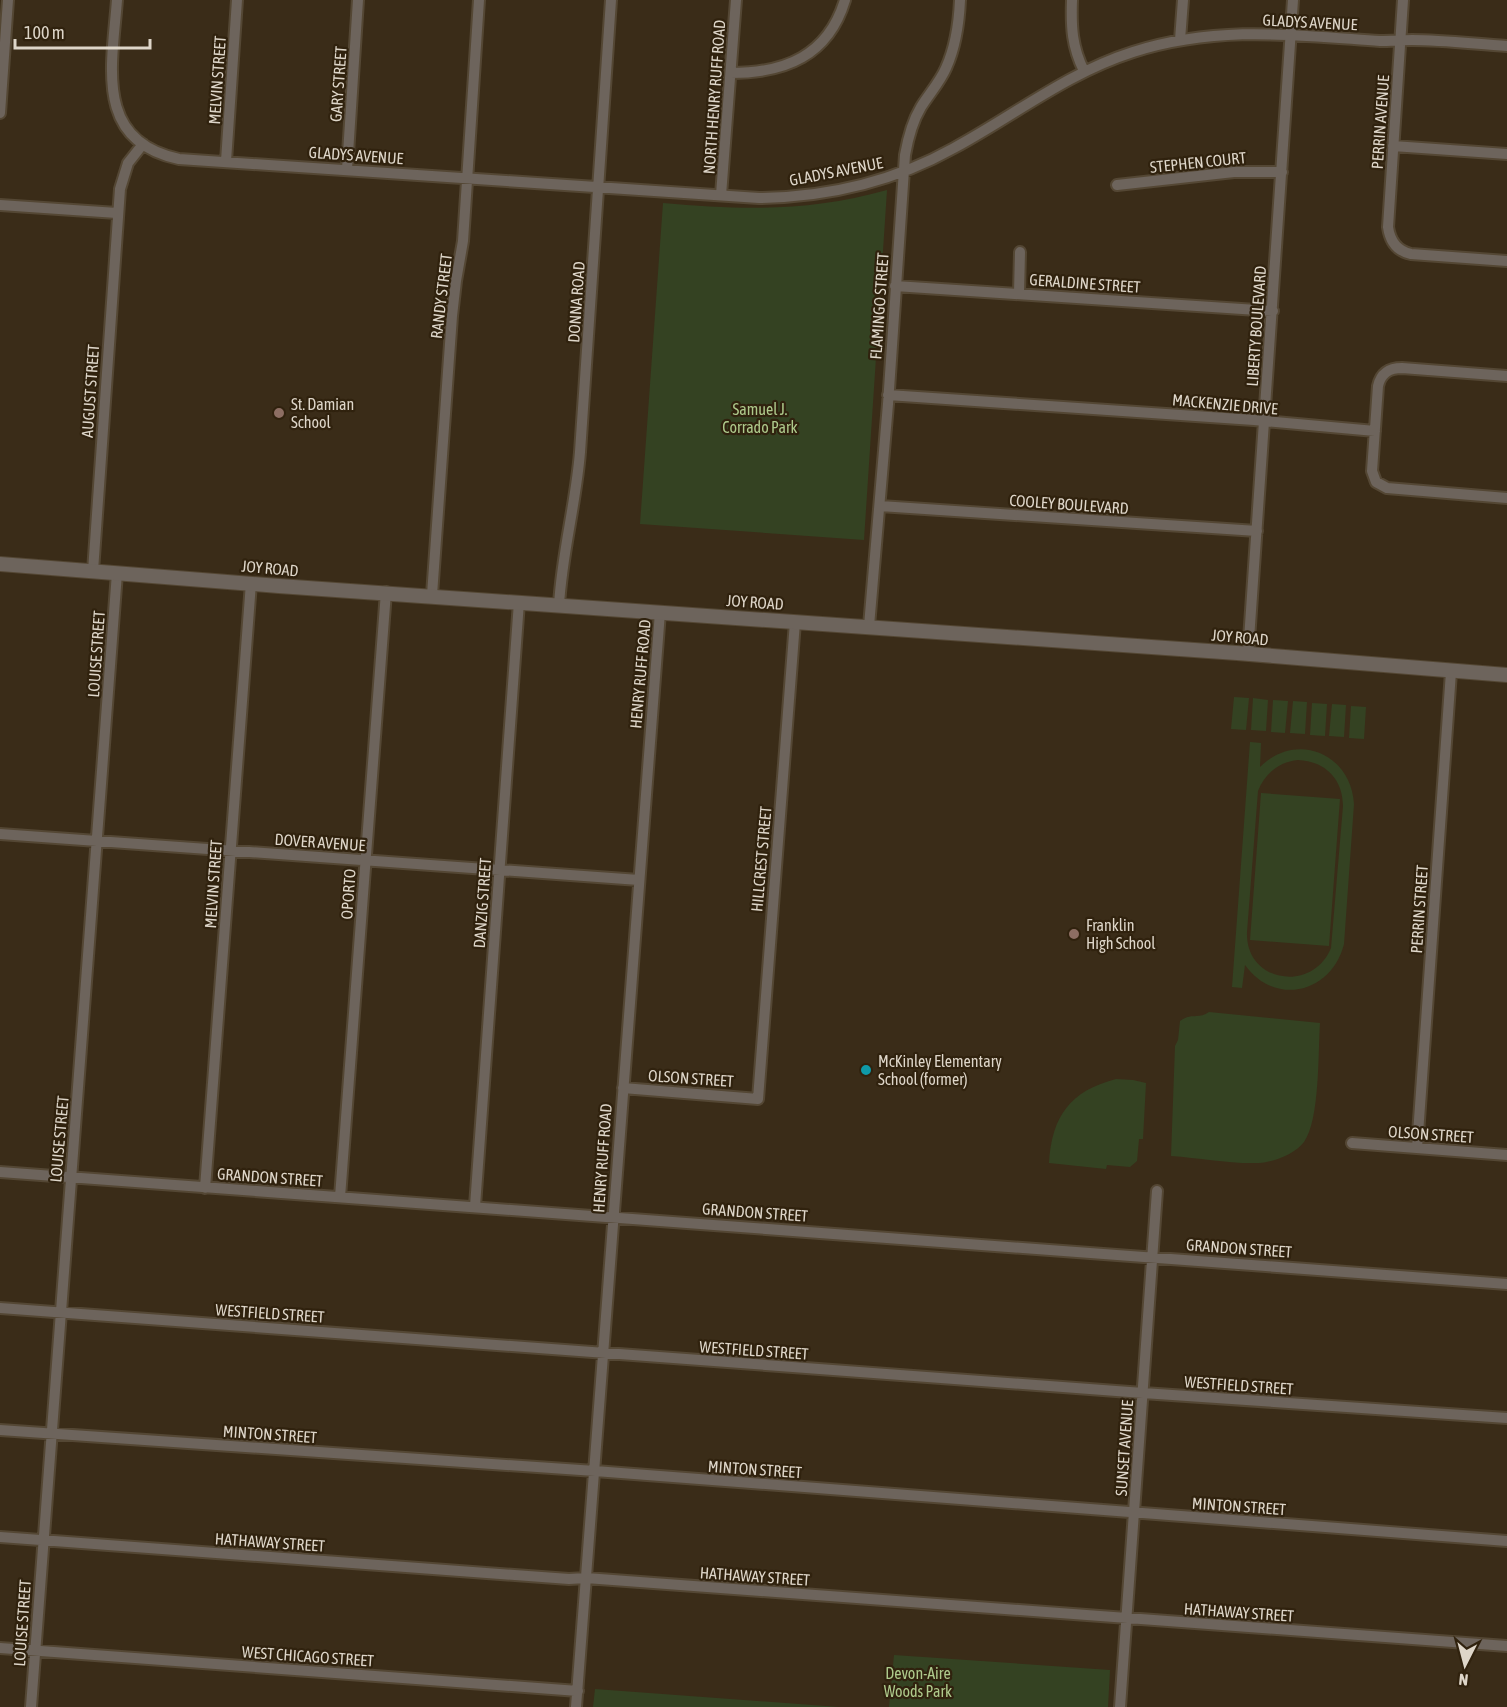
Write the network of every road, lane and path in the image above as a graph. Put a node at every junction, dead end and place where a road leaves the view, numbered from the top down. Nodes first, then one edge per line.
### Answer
1 (8, 0) edge
2 (117, 0) edge
3 (237, 0) edge
4 (358, 0) edge
5 (479, 0) edge
6 (611, 0) edge
7 (736, 0) edge
8 (845, 0) edge
9 (960, 0) edge
10 (1072, 0) edge
11 (1183, 0) edge
12 (1293, 0) edge
13 (1403, 0) edge
14 (1507, 34) edge
15 (1291, 35) junction
16 (1180, 40) junction
17 (1401, 40) junction
18 (1507, 46) edge
19 (1084, 71) junction
20 (731, 73) junction
21 (0, 113) edge
22 (143, 144) junction
23 (1393, 146) junction
24 (1507, 154) edge
25 (226, 161) junction
26 (347, 169) junction
27 (903, 171) junction
28 (1282, 172) junction
29 (468, 177) junction
30 (1117, 185) dead end
31 (598, 186) junction
32 (721, 195) junction
33 (0, 204) edge
34 (117, 213) junction
35 (1020, 252) dead end
36 (1507, 261) edge
37 (896, 286) junction
38 (1019, 293) junction
39 (1273, 311) junction
40 (1507, 376) edge
41 (888, 395) junction
42 (1265, 422) junction
43 (1375, 431) junction
44 (1507, 498) edge
45 (880, 506) junction
46 (1257, 531) junction
47 (0, 564) edge
48 (93, 571) junction
49 (117, 573) junction
50 (251, 583) junction
51 (386, 592) junction
52 (432, 595) junction
53 (519, 602) junction
54 (559, 605) junction
55 (660, 612) junction
56 (795, 622) junction
57 (869, 626) junction
58 (1248, 654) junction
59 (1451, 672) junction
60 (1507, 675) edge
61 (0, 834) edge
62 (97, 841) junction
63 (230, 851) junction
64 (365, 861) junction
65 (500, 870) junction
66 (639, 880) junction
67 (623, 1088) junction
68 (758, 1098) joint
69 (1352, 1143) dead end
70 (1417, 1148) junction
71 (1507, 1155) edge
72 (0, 1173) edge
73 (71, 1178) junction
74 (206, 1188) junction
75 (1157, 1191) dead end
76 (340, 1197) junction
77 (475, 1206) junction
78 (613, 1216) junction
79 (1152, 1257) junction
80 (1507, 1284) edge
81 (0, 1308) edge
82 (60, 1313) junction
83 (602, 1353) junction
84 (1143, 1393) junction
85 (1507, 1418) edge
86 (0, 1430) edge
87 (50, 1435) junction
88 (595, 1471) junction
89 (1134, 1513) junction
90 (0, 1537) edge
91 (44, 1540) junction
92 (1507, 1541) edge
93 (586, 1578) junction
94 (1127, 1619) junction
95 (1507, 1646) edge
96 (0, 1648) edge
97 (35, 1650) junction
98 (578, 1691) junction
99 (31, 1707) edge
100 (576, 1707) edge
101 (1120, 1707) edge

1 - 21 street
2 - 22 street
3 - 25 street, MELVIN STREET
4 - 26 street, GARY STREET
5 - 29 street, RANDY STREET
6 - 31 street, DONNA ROAD
7 - 20 street, NORTH HENRY RUFF ROAD
8 - 20 street
9 - 27 street, FLAMINGO STREET
10 - 19 street
11 - 16 street
12 - 15 street, LIBERTY BOULEVARD
13 - 17 street, PERRIN AVENUE
14 - 18 street
15 - 16 street, GLADYS AVENUE
15 - 17 street, GLADYS AVENUE
15 - 28 street, LIBERTY BOULEVARD
16 - 19 street, GLADYS AVENUE
17 - 18 street, GLADYS AVENUE
17 - 23 street, PERRIN AVENUE
19 - 27 street, GLADYS AVENUE
20 - 32 street, NORTH HENRY RUFF ROAD
22 - 25 street, GLADYS AVENUE
22 - 34 street
23 - 24 street
23 - 36 street, PERRIN AVENUE
25 - 26 street, GLADYS AVENUE
26 - 29 street, GLADYS AVENUE
27 - 32 street, GLADYS AVENUE
27 - 37 street, FLAMINGO STREET
28 - 30 street, STEPHEN COURT
28 - 39 street, LIBERTY BOULEVARD
29 - 31 street, GLADYS AVENUE
29 - 52 street, RANDY STREET
31 - 32 street, GLADYS AVENUE
31 - 54 street, DONNA ROAD
33 - 34 street
34 - 48 street, AUGUST STREET
35 - 38 street
37 - 38 street, GERALDINE STREET
37 - 41 street, FLAMINGO STREET
38 - 39 street, GERALDINE STREET
39 - 42 street, LIBERTY BOULEVARD
40 - 43 street
41 - 42 street, MACKENZIE DRIVE
41 - 45 street, FLAMINGO STREET
42 - 43 street, MACKENZIE DRIVE
42 - 46 street, LIBERTY BOULEVARD
43 - 44 street
45 - 46 street, COOLEY BOULEVARD
45 - 57 street, FLAMINGO STREET
46 - 58 street, LIBERTY BOULEVARD
47 - 48 street, JOY ROAD
48 - 49 street, JOY ROAD
49 - 50 street, JOY ROAD
49 - 62 street, LOUISE STREET
50 - 51 street, JOY ROAD
50 - 63 street, MELVIN STREET
51 - 52 street, JOY ROAD
51 - 64 street, OPORTO
52 - 53 street, JOY ROAD
53 - 54 street, JOY ROAD
53 - 65 street, DANZIG STREET
54 - 55 street, JOY ROAD
55 - 56 street, JOY ROAD
55 - 66 street, HENRY RUFF ROAD
56 - 57 street, JOY ROAD
56 - 68 street, HILLCREST STREET
57 - 58 street, JOY ROAD
58 - 59 street, JOY ROAD
59 - 60 street, JOY ROAD
59 - 70 street, PERRIN STREET
61 - 62 street, DOVER AVENUE
62 - 63 street, DOVER AVENUE
62 - 73 street, LOUISE STREET
63 - 64 street, DOVER AVENUE
63 - 74 street, MELVIN STREET
64 - 65 street, DOVER AVENUE
64 - 76 street, OPORTO
65 - 66 street, DOVER AVENUE
65 - 77 street, DANZIG STREET
66 - 67 street, HENRY RUFF ROAD
67 - 68 street, OLSON STREET
67 - 78 street, HENRY RUFF ROAD
69 - 70 street, OLSON STREET
70 - 71 street, OLSON STREET
72 - 73 street, GRANDON STREET
73 - 74 street, GRANDON STREET
73 - 82 street, LOUISE STREET
74 - 76 street, GRANDON STREET
75 - 79 street, SUNSET AVENUE
76 - 77 street, GRANDON STREET
77 - 78 street, GRANDON STREET
78 - 79 street, GRANDON STREET
78 - 83 street, HENRY RUFF ROAD
79 - 80 street, GRANDON STREET
79 - 84 street, SUNSET AVENUE
81 - 82 street, WESTFIELD STREET
82 - 83 street, WESTFIELD STREET
82 - 87 street, LOUISE STREET
83 - 84 street, WESTFIELD STREET
83 - 88 street, HENRY RUFF ROAD
84 - 85 street, WESTFIELD STREET
84 - 89 street, SUNSET AVENUE
86 - 87 street, MINTON STREET
87 - 88 street, MINTON STREET
87 - 91 street, LOUISE STREET
88 - 89 street, MINTON STREET
88 - 93 street, HENRY RUFF ROAD
89 - 92 street, MINTON STREET
89 - 94 street, SUNSET AVENUE
90 - 91 street, HATHAWAY STREET
91 - 93 street, HATHAWAY STREET
91 - 97 street, LOUISE STREET
93 - 94 street, HATHAWAY STREET
93 - 98 street, HENRY RUFF ROAD
94 - 95 street, HATHAWAY STREET
94 - 101 street, SUNSET AVENUE
96 - 97 street, WEST CHICAGO STREET
97 - 98 street, WEST CHICAGO STREET
97 - 99 street, LOUISE STREET
98 - 100 street, HENRY RUFF ROAD

